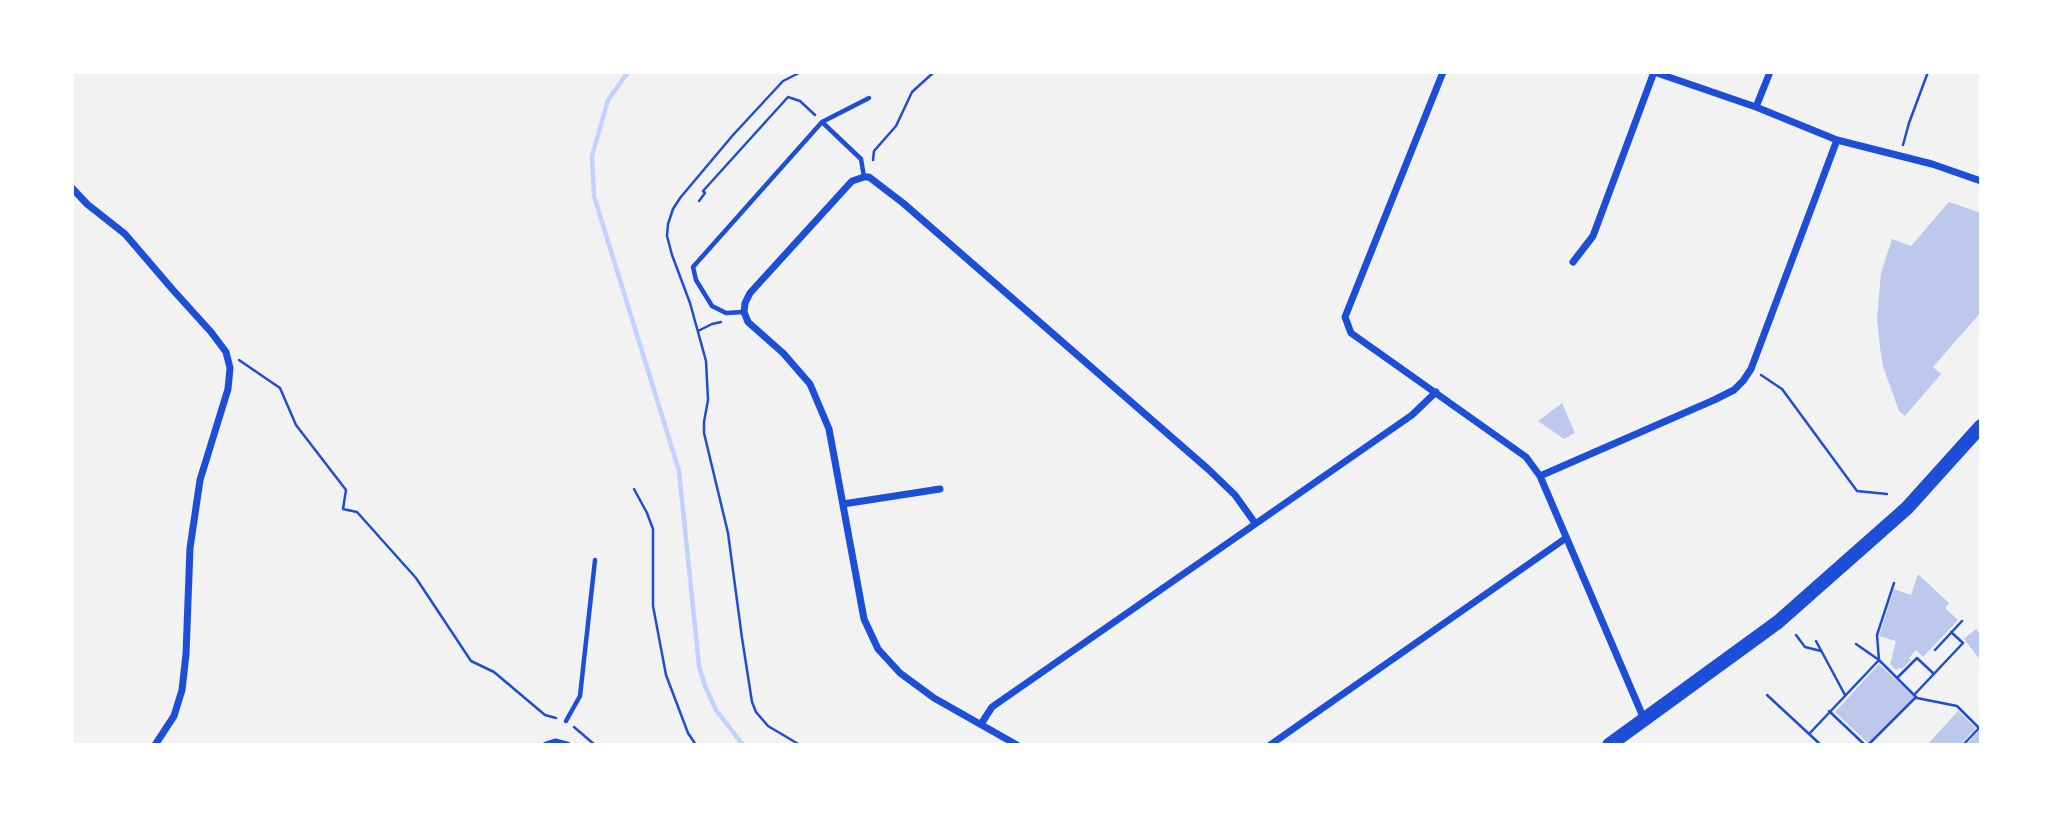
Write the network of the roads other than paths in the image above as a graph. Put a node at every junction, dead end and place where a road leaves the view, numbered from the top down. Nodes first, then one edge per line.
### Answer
1 (1443, 72) edge
2 (1654, 72) edge
3 (1770, 72) edge
4 (869, 97) dead end
5 (1756, 107) junction
6 (822, 122) junction
7 (1837, 140) junction
8 (864, 177) junction
9 (1981, 181) edge
10 (72, 188) edge
11 (1573, 262) dead end
12 (744, 312) junction
13 (1436, 392) junction
14 (1981, 426) edge
15 (1540, 476) junction
16 (940, 489) dead end
17 (843, 504) junction
18 (1255, 523) junction
19 (1566, 538) junction
20 (595, 561) dead end
21 (1644, 719) junction
22 (566, 721) road end
23 (981, 724) junction
24 (155, 745) edge
25 (546, 745) edge
26 (566, 745) edge
27 (1017, 745) edge
28 (1270, 745) edge
29 (1609, 745) edge

1 - 13 street
2 - 5 street
2 - 11 street
3 - 5 street
4 - 6 lane
5 - 7 street
6 - 8 lane
6 - 12 lane
7 - 9 street
7 - 15 street
8 - 12 street
8 - 18 street
10 - 24 street
12 - 17 street
13 - 15 street
13 - 18 street
14 - 21 main road
15 - 19 street
16 - 17 street
17 - 23 street
18 - 23 street
19 - 21 street
19 - 28 street
20 - 22 lane
21 - 29 main road
23 - 27 street
25 - 26 street

